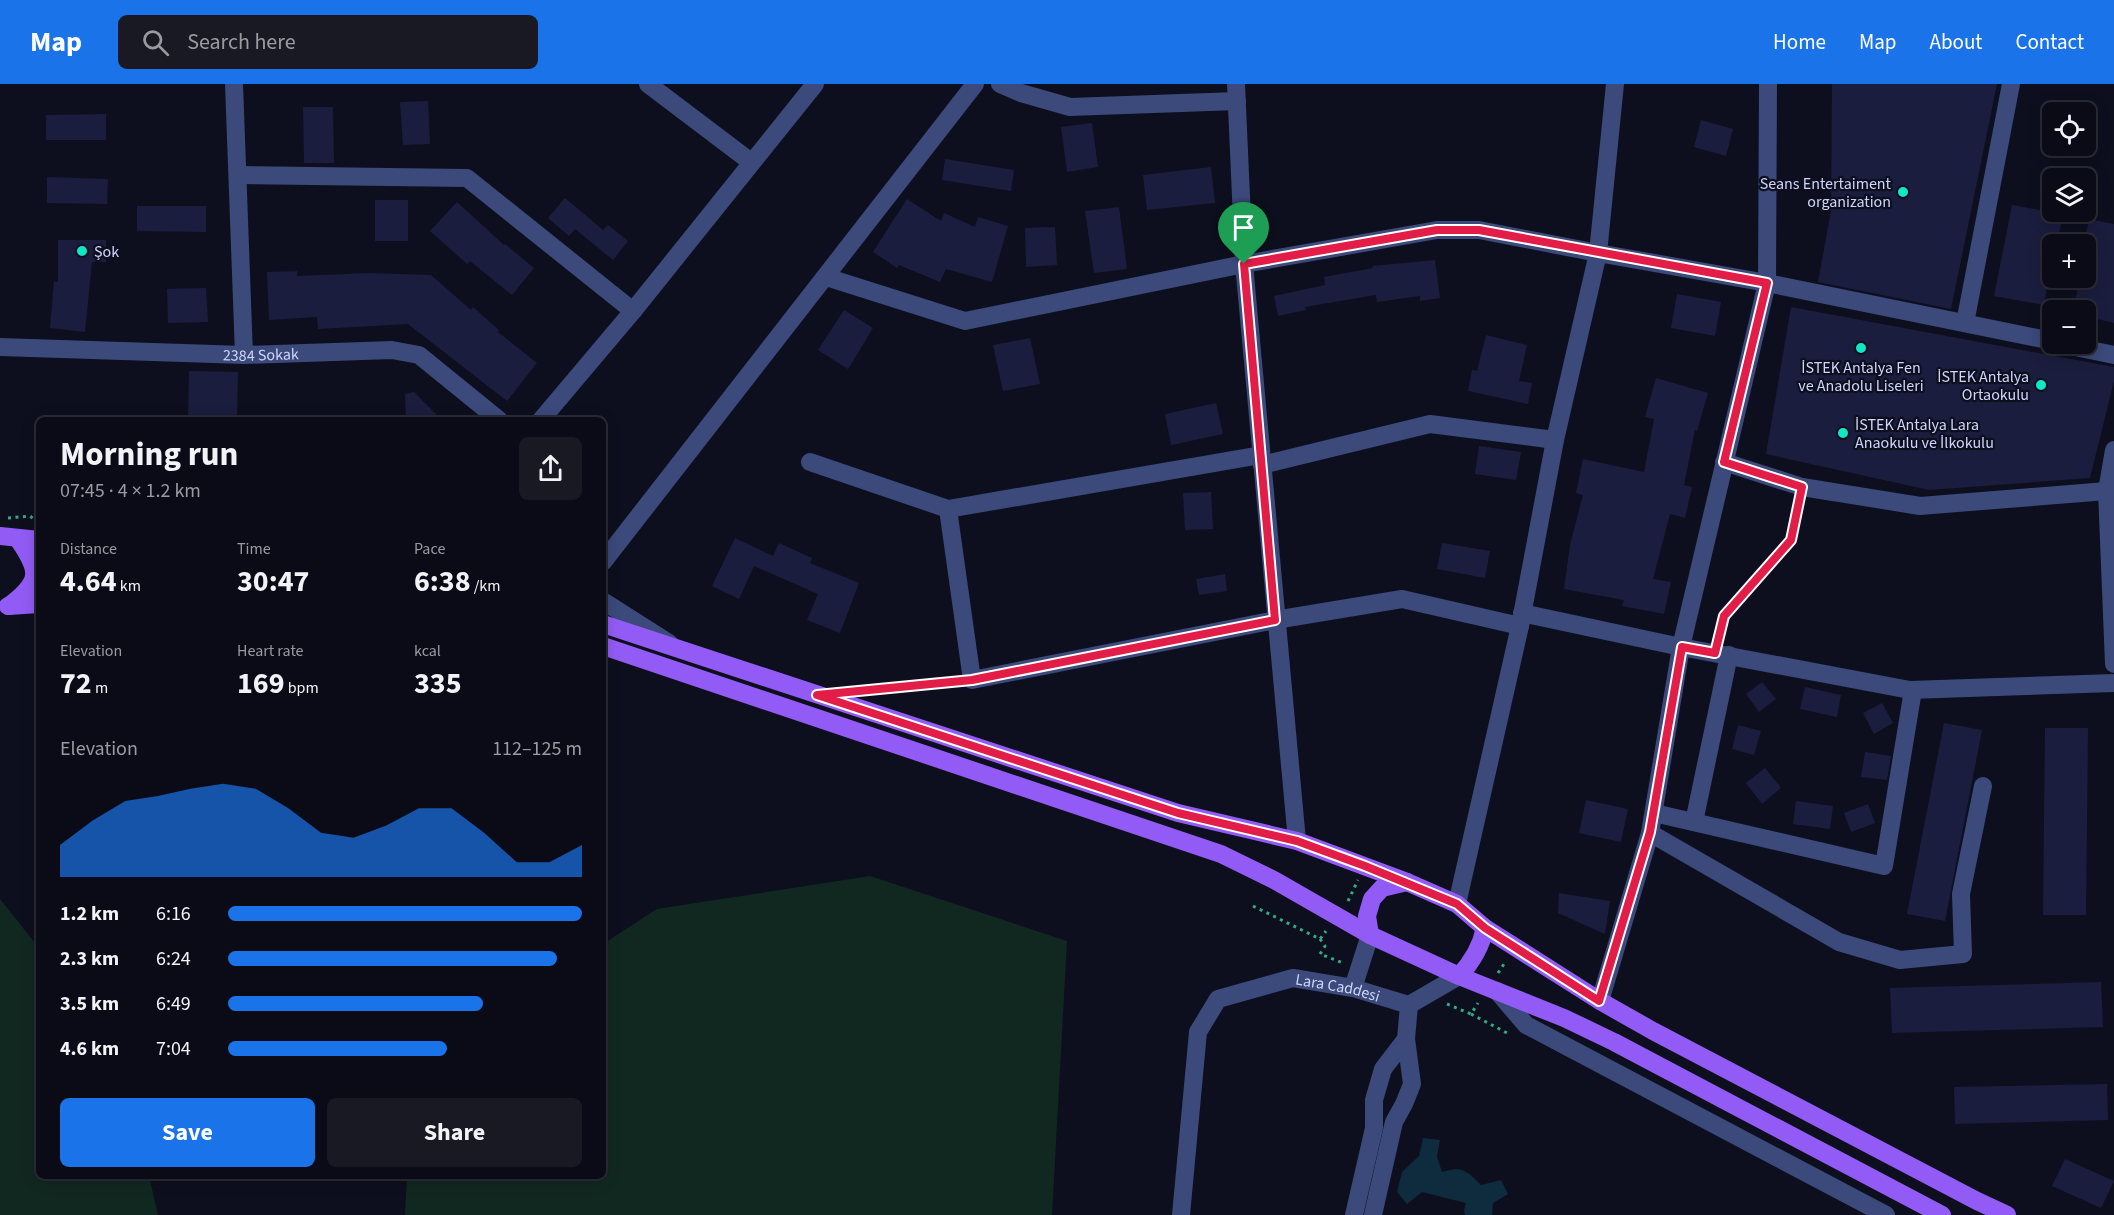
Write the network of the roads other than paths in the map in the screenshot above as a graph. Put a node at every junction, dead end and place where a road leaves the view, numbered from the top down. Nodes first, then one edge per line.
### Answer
1 (234, 84) edge
2 (648, 84) edge
3 (815, 84) edge
4 (975, 84) edge
5 (1000, 84) edge
6 (1615, 84) edge
7 (1768, 84) edge
8 (2011, 84) edge
9 (1237, 93) edge
10 (751, 162) junction
11 (238, 176) junction
12 (1598, 253) junction
13 (1244, 264) junction
14 (826, 277) junction
15 (1767, 283) junction
16 (633, 311) junction
17 (1965, 323) junction
18 (2042, 340) edge
19 (0, 347) edge
20 (2096, 351) edge
21 (244, 355) junction
22 (2114, 355) edge
23 (495, 417) edge
24 (544, 417) edge
25 (1554, 440) junction
26 (2114, 450) edge
27 (1261, 460) junction
28 (810, 462) dead end
29 (1724, 462) junction
30 (2108, 491) junction
31 (948, 509) junction
32 (9, 538) edge
33 (36, 540) edge
34 (606, 558) edge
35 (606, 603) edge
36 (36, 604) edge
37 (4, 606) edge
38 (1521, 619) junction
39 (1275, 620) junction
40 (606, 625) edge
41 (606, 647) edge
42 (1682, 647) junction
43 (681, 650) junction
44 (1722, 654) junction
45 (2114, 664) edge
46 (2114, 683) edge
47 (1913, 690) junction
48 (1983, 786) dead end
49 (1654, 813) junction
50 (1694, 822) junction
51 (1650, 832) junction
52 (1297, 841) junction
53 (1407, 882) junction
54 (1457, 904) junction
55 (1485, 928) junction
56 (1370, 935) junction
57 (1459, 976) junction
58 (1353, 988) junction
59 (1497, 991) junction
60 (1599, 1001) junction
61 (1409, 1005) junction
62 (1406, 1039) junction
63 (1181, 1215) edge
64 (1354, 1215) edge
65 (1373, 1215) edge
66 (1886, 1215) edge
67 (1942, 1215) edge
68 (2007, 1215) edge

1 - 11 street
2 - 10 street
3 - 10 street
4 - 14 street
5 - 9 street
6 - 12 street
7 - 15 street
8 - 17 street
9 - 13 street
10 - 16 street
11 - 16 street
11 - 21 street
12 - 13 street
12 - 15 street
12 - 25 street
13 - 14 street
13 - 27 street
14 - 34 street
15 - 17 street
15 - 29 street
16 - 24 street
17 - 18 street
19 - 21 street, 2384 Sokak
20 - 22 street
21 - 23 street, 2384 Sokak
25 - 27 street
25 - 38 street
26 - 30 street
27 - 31 street
27 - 39 street
28 - 31 street
29 - 30 street
29 - 42 street
30 - 45 street
31 - 39 street
32 - 33 main road
32 - 37 main road
35 - 43 street
36 - 37 main road
38 - 39 street
38 - 42 street
38 - 54 street
39 - 52 street
40 - 43 main road
41 - 56 main road
42 - 44 street
42 - 49 street
43 - 52 main road
44 - 47 street
44 - 50 street
46 - 47 street
47 - 50 street
48 - 51 street
49 - 50 street
49 - 51 street
51 - 60 street
52 - 53 main road
53 - 54 main road
53 - 56 main road
54 - 55 main road
55 - 57 main road
55 - 60 main road
56 - 57 main road
56 - 58 street
57 - 59 main road
57 - 61 street
58 - 61 street, Lara Caddesi
58 - 63 street, Lara Caddesi
59 - 66 street
59 - 67 main road
60 - 68 main road
61 - 62 street
62 - 64 street
62 - 65 street

